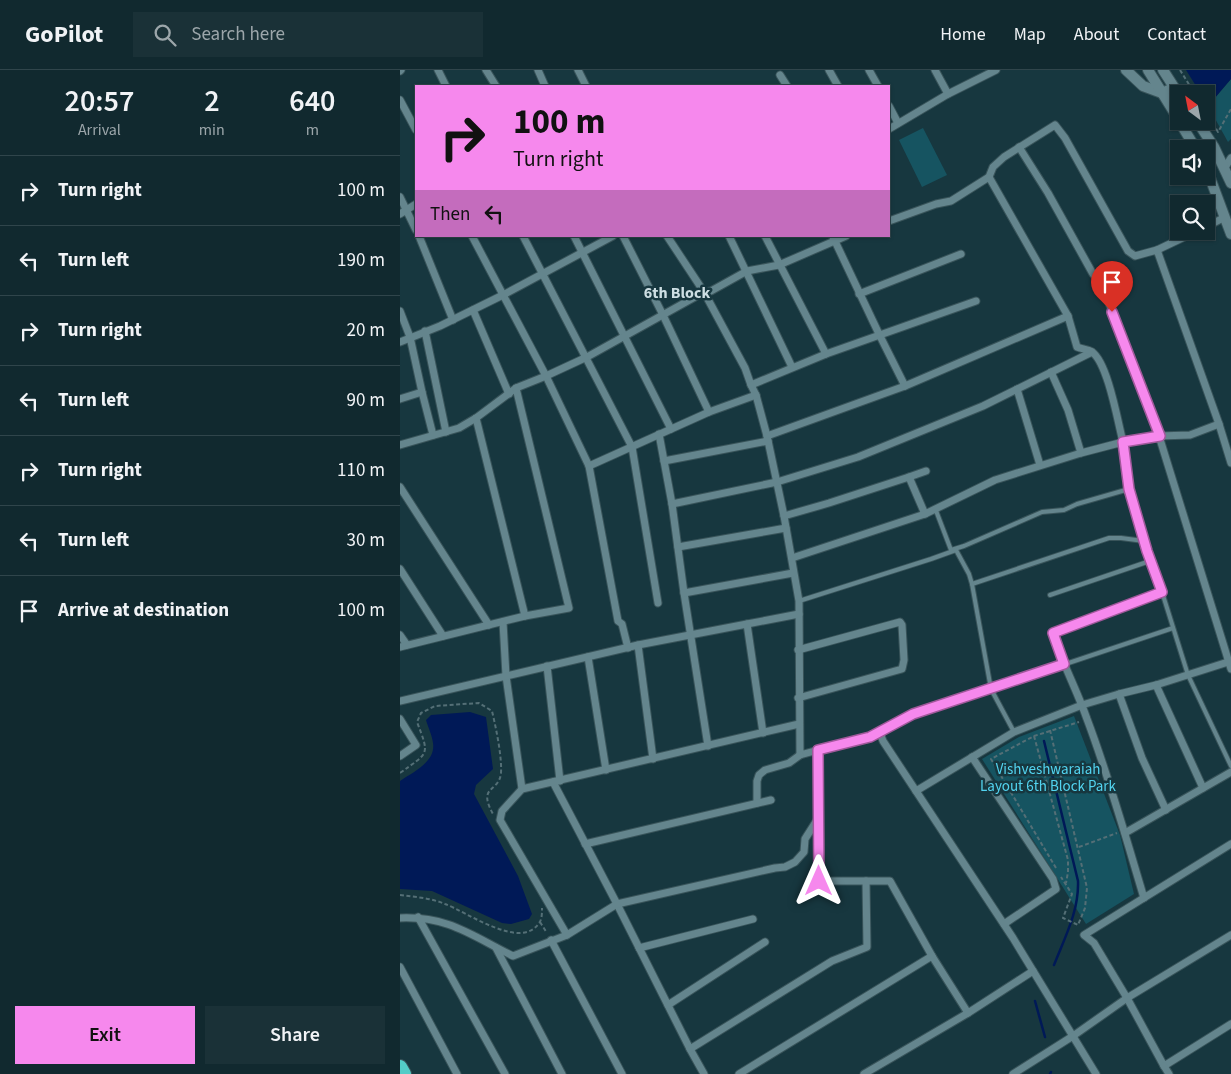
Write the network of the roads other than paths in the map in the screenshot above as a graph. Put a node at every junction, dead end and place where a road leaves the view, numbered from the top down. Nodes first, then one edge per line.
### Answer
1 (438, 70) edge
2 (486, 70) edge
3 (538, 70) edge
4 (578, 70) edge
5 (829, 70) edge
6 (869, 70) edge
7 (935, 70) edge
8 (1126, 70) edge
9 (1148, 70) edge
10 (1163, 70) edge
11 (994, 71) edge
12 (780, 75) dead end
13 (446, 85) edge
14 (495, 85) edge
15 (545, 85) edge
16 (586, 85) edge
17 (786, 85) edge
18 (837, 85) edge
19 (877, 85) edge
20 (1172, 85) edge
21 (1170, 92) edge
22 (1162, 93) junction
23 (948, 94) junction
24 (400, 100) edge
25 (1170, 106) edge
26 (890, 108) edge
27 (898, 123) junction
28 (415, 128) edge
29 (890, 128) edge
30 (1203, 130) edge
31 (1019, 146) junction
32 (1231, 158) edge
33 (1224, 169) junction
34 (989, 177) junction
35 (1231, 183) edge
36 (1214, 185) edge
37 (400, 197) edge
38 (415, 205) edge
39 (403, 212) edge
40 (1228, 215) edge
41 (890, 221) edge
42 (1215, 222) edge
43 (415, 229) edge
44 (1231, 234) edge
45 (419, 237) edge
46 (473, 237) edge
47 (524, 237) edge
48 (574, 237) edge
49 (611, 237) edge
50 (624, 237) edge
51 (668, 237) edge
52 (730, 237) edge
53 (765, 237) edge
54 (834, 238) edge
55 (1178, 240) edge
56 (1157, 250) junction
57 (582, 252) junction
58 (961, 254) dead end
59 (779, 265) junction
60 (747, 272) junction
61 (542, 273) junction
62 (704, 292) junction
63 (859, 294) junction
64 (503, 295) junction
65 (976, 301) dead end
66 (473, 310) junction
67 (400, 311) edge
68 (663, 315) junction
69 (1068, 316) junction
70 (453, 320) junction
71 (425, 331) junction
72 (879, 334) junction
73 (625, 336) junction
74 (410, 337) junction
75 (400, 342) edge
76 (1092, 352) junction
77 (826, 354) junction
78 (587, 357) junction
79 (792, 367) junction
80 (1051, 372) junction
81 (546, 376) junction
82 (750, 385) junction
83 (905, 386) junction
84 (516, 388) junction
85 (1017, 389) junction
86 (422, 392) junction
87 (508, 394) junction
88 (756, 395) junction
89 (400, 399) edge
90 (709, 412) junction
91 (476, 418) junction
92 (1219, 424) junction
93 (671, 428) junction
94 (446, 432) junction
95 (659, 434) junction
96 (433, 435) junction
97 (1160, 436) junction
98 (767, 439) junction
99 (1123, 442) junction
100 (400, 445) edge
101 (632, 447) junction
102 (1081, 452) junction
103 (664, 461) junction
104 (1231, 463) edge
105 (1040, 465) junction
106 (590, 466) junction
107 (926, 471) dead end
108 (909, 476) junction
109 (777, 482) junction
110 (400, 487) edge
111 (1129, 489) junction
112 (672, 504) junction
113 (935, 508) junction
114 (925, 514) junction
115 (784, 516) junction
116 (786, 528) junction
117 (1144, 541) junction
118 (678, 547) junction
119 (951, 550) junction
120 (956, 550) junction
121 (792, 558) junction
122 (1150, 561) junction
123 (400, 569) edge
124 (794, 573) junction
125 (972, 584) junction
126 (684, 592) junction
127 (1162, 592) junction
128 (1050, 595) dead end
129 (799, 601) junction
130 (658, 603) dead end
131 (799, 614) junction
132 (525, 616) junction
133 (503, 622) junction
134 (747, 624) junction
135 (489, 625) junction
136 (1173, 628) junction
137 (1053, 633) joint
138 (400, 635) edge
139 (691, 635) junction
140 (444, 636) junction
141 (638, 645) junction
142 (403, 646) edge
143 (628, 648) junction
144 (798, 650) junction
145 (588, 657) junction
146 (1064, 664) junction
147 (1230, 664) edge
148 (547, 666) junction
149 (1188, 675) junction
150 (506, 676) junction
151 (1156, 685) junction
152 (991, 688) junction
153 (1119, 694) junction
154 (798, 698) junction
155 (400, 701) edge
156 (1082, 705) junction
157 (400, 719) edge
158 (799, 724) junction
159 (1014, 732) junction
160 (763, 733) junction
161 (880, 733) junction
162 (708, 746) junction
163 (818, 750) junction
164 (800, 755) junction
165 (400, 756) edge
166 (972, 757) junction
167 (654, 759) junction
168 (1231, 766) edge
169 (606, 770) junction
170 (1231, 772) edge
171 (556, 781) junction
172 (1203, 788) junction
173 (522, 789) junction
174 (916, 791) junction
175 (771, 800) dead end
176 (757, 803) junction
177 (1166, 810) junction
178 (818, 817) junction
179 (1124, 832) junction
180 (585, 844) junction
181 (1231, 844) edge
182 (866, 881) junction
183 (1144, 898) junction
184 (617, 904) junction
185 (418, 917) junction
186 (400, 918) edge
187 (753, 919) dead end
188 (1004, 924) junction
189 (567, 935) junction
190 (1231, 935) edge
191 (551, 940) junction
192 (765, 942) dead end
193 (496, 948) junction
194 (639, 948) junction
195 (932, 956) junction
196 (400, 967) edge
197 (1033, 971) junction
198 (1127, 998) junction
199 (668, 1005) junction
200 (968, 1013) junction
201 (1231, 1024) edge
202 (1073, 1036) junction
203 (690, 1049) junction
204 (1164, 1066) junction
205 (400, 1067) edge
206 (404, 1074) edge
207 (457, 1074) edge
208 (505, 1074) edge
209 (562, 1074) edge
210 (622, 1074) edge
211 (704, 1074) edge
212 (738, 1074) edge
213 (864, 1074) edge
214 (1013, 1074) edge
215 (1096, 1074) edge
216 (1169, 1074) edge

1 - 13 street
2 - 14 street
3 - 15 street
4 - 16 street
5 - 18 street
6 - 19 street
7 - 23 street
8 - 22 main road
9 - 22 main road
10 - 20 main road
11 - 23 street
12 - 17 street
21 - 22 main road
22 - 25 main road
23 - 27 street
24 - 28 street
26 - 27 street
27 - 29 street
30 - 33 main road
31 - 34 street
31 - 56 street
31 - 97 street
32 - 33 street
33 - 35 main road
34 - 41 street
34 - 69 street
36 - 40 main road
37 - 39 street
38 - 39 street
39 - 43 street
40 - 42 street
40 - 44 main road
45 - 70 street
46 - 64 street
47 - 61 street
48 - 57 street
49 - 57 street
50 - 68 street
51 - 62 street
52 - 60 street
53 - 59 street
54 - 59 street
54 - 63 street
55 - 56 street
56 - 92 street
57 - 61 street
57 - 73 street
58 - 63 street
59 - 60 street
59 - 77 street
60 - 62 street
60 - 79 street
61 - 64 street
61 - 78 street
62 - 68 street
62 - 82 street
63 - 72 street
64 - 66 street
64 - 81 street
65 - 72 street
66 - 70 street
66 - 87 street
67 - 74 street
68 - 73 street
68 - 90 street
69 - 76 street
69 - 83 street
70 - 71 street
71 - 74 street
71 - 94 street
72 - 77 street
72 - 83 street
73 - 78 street
73 - 93 street
74 - 75 street
74 - 86 street
76 - 80 street
76 - 99 street
77 - 79 street
78 - 81 street
78 - 101 street
79 - 82 street
80 - 85 street
80 - 102 street
81 - 84 street
81 - 106 street
82 - 88 street
83 - 98 street
84 - 87 street
84 - 132 street
85 - 105 street
85 - 109 street
86 - 89 street
86 - 96 street
87 - 91 street
88 - 90 street
88 - 98 street
90 - 93 street
91 - 94 street
91 - 132 street
92 - 97 street
92 - 104 street
93 - 95 street
94 - 96 street
95 - 101 street
95 - 103 street
96 - 100 street
97 - 99 street
97 - 147 street
98 - 103 street
98 - 109 street
99 - 102 street
99 - 111 lane
101 - 106 street
101 - 130 street
102 - 105 street
103 - 112 street
105 - 113 street
106 - 143 street
107 - 108 street
108 - 114 street
108 - 115 street
109 - 112 street
109 - 115 street
110 - 135 street
111 - 117 lane
111 - 119 lane
112 - 118 street
113 - 114 street
113 - 119 lane
114 - 121 street
115 - 116 street
116 - 118 street
116 - 121 street
117 - 122 lane
117 - 125 lane
118 - 126 street
119 - 120 lane
120 - 125 lane
120 - 129 lane
121 - 124 street
122 - 127 lane
122 - 128 lane
123 - 140 street
124 - 126 street
124 - 129 street
125 - 152 lane
126 - 139 street
127 - 136 lane
127 - 137 lane
129 - 131 street
131 - 134 street
131 - 144 street
132 - 133 street
133 - 135 street
133 - 150 street
134 - 139 street
134 - 160 street
135 - 140 street
136 - 146 lane
136 - 149 lane
137 - 146 street
138 - 142 street
139 - 141 street
139 - 162 street
140 - 142 street
141 - 143 street
141 - 167 street
143 - 145 street
144 - 154 street
144 - 154 street
145 - 148 street
145 - 169 street
146 - 152 lane
146 - 156 street
147 - 149 street
148 - 150 street
148 - 171 street
149 - 151 street
149 - 168 lane
150 - 155 street
150 - 173 street
151 - 153 street
151 - 172 street
152 - 159 lane
152 - 161 lane
153 - 156 street
153 - 177 street
154 - 158 street
156 - 159 street
156 - 179 street
157 - 165 street
158 - 160 street
158 - 164 street
159 - 166 street
160 - 162 street
161 - 163 street
161 - 174 street
162 - 167 street
163 - 164 street
163 - 178 street
164 - 176 street
166 - 174 street
166 - 188 street
167 - 169 street
169 - 171 street
170 - 172 street
171 - 173 street
171 - 180 street
172 - 177 street
173 - 189 street
174 - 188 street
175 - 176 street
176 - 180 street
177 - 179 street
178 - 182 street
178 - 184 street
179 - 183 street
180 - 184 street
181 - 183 street
182 - 195 street
182 - 203 street
183 - 198 street
184 - 189 street
184 - 194 street
185 - 186 street
185 - 193 street
185 - 208 street
187 - 194 street
188 - 197 street
189 - 191 street
190 - 198 street
191 - 193 street
191 - 210 street
192 - 199 street
193 - 209 street
194 - 199 street
195 - 200 street
195 - 212 street
196 - 207 street
197 - 200 street
197 - 202 street
198 - 202 street
198 - 204 street
199 - 203 street
200 - 213 street
201 - 204 street
202 - 214 street
202 - 215 street
203 - 211 street
204 - 216 street
205 - 206 highway

